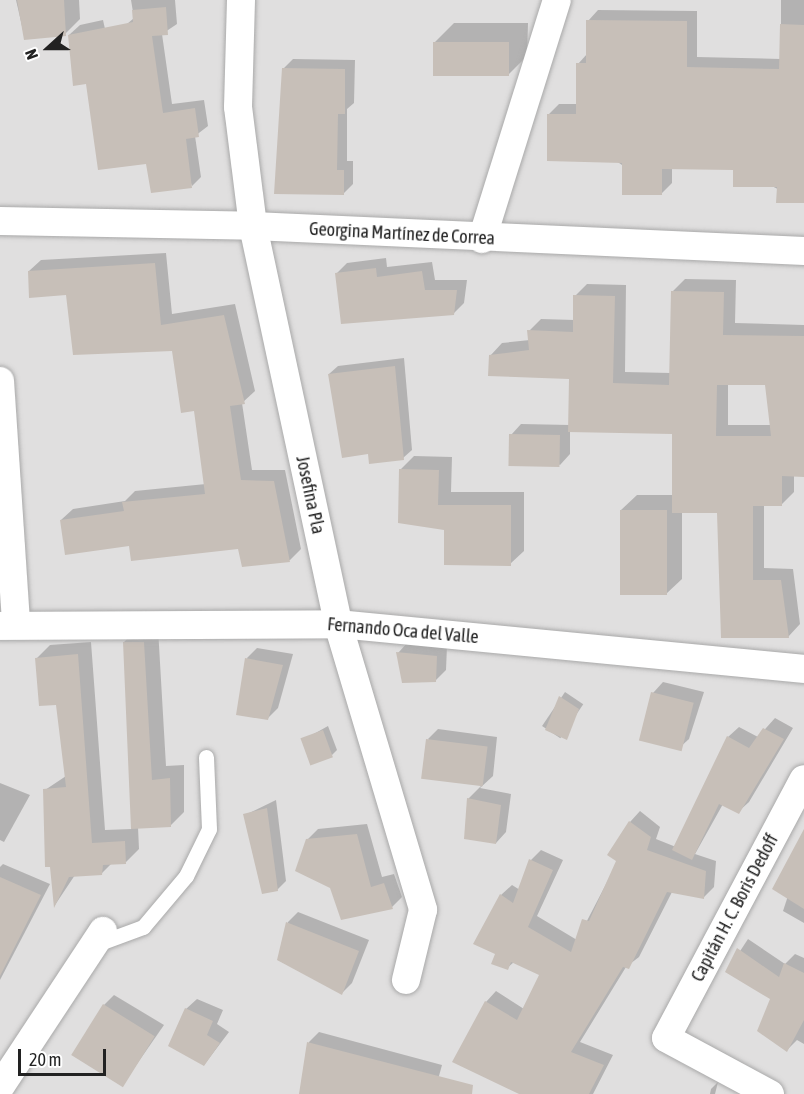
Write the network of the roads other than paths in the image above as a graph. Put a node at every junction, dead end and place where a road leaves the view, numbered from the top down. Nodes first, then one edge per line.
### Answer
1 (241, 0) edge
2 (557, 0) edge
3 (0, 221) edge
4 (253, 226) junction
5 (482, 239) junction
6 (804, 251) edge
7 (0, 381) edge
8 (338, 624) junction
9 (8, 625) edge
10 (804, 669) edge
11 (206, 757) dead end
12 (804, 779) edge
13 (98, 938) joint
14 (406, 980) dead end
15 (0, 1087) edge
16 (770, 1094) edge

1 - 4 street, Josefina Pla
2 - 5 street
3 - 4 street, Georgina Martínez de Correa
4 - 5 street, Georgina Martínez de Correa
4 - 8 street, Josefina Pla
5 - 6 street, Georgina Martínez de Correa
7 - 9 street
8 - 9 street, Fernando Oca del Valle
8 - 10 street, Fernando Oca del Valle
8 - 14 street, Josefina Pla
11 - 13 lane
12 - 16 street, Capitán H. C. Boris Dedoff
13 - 15 street

